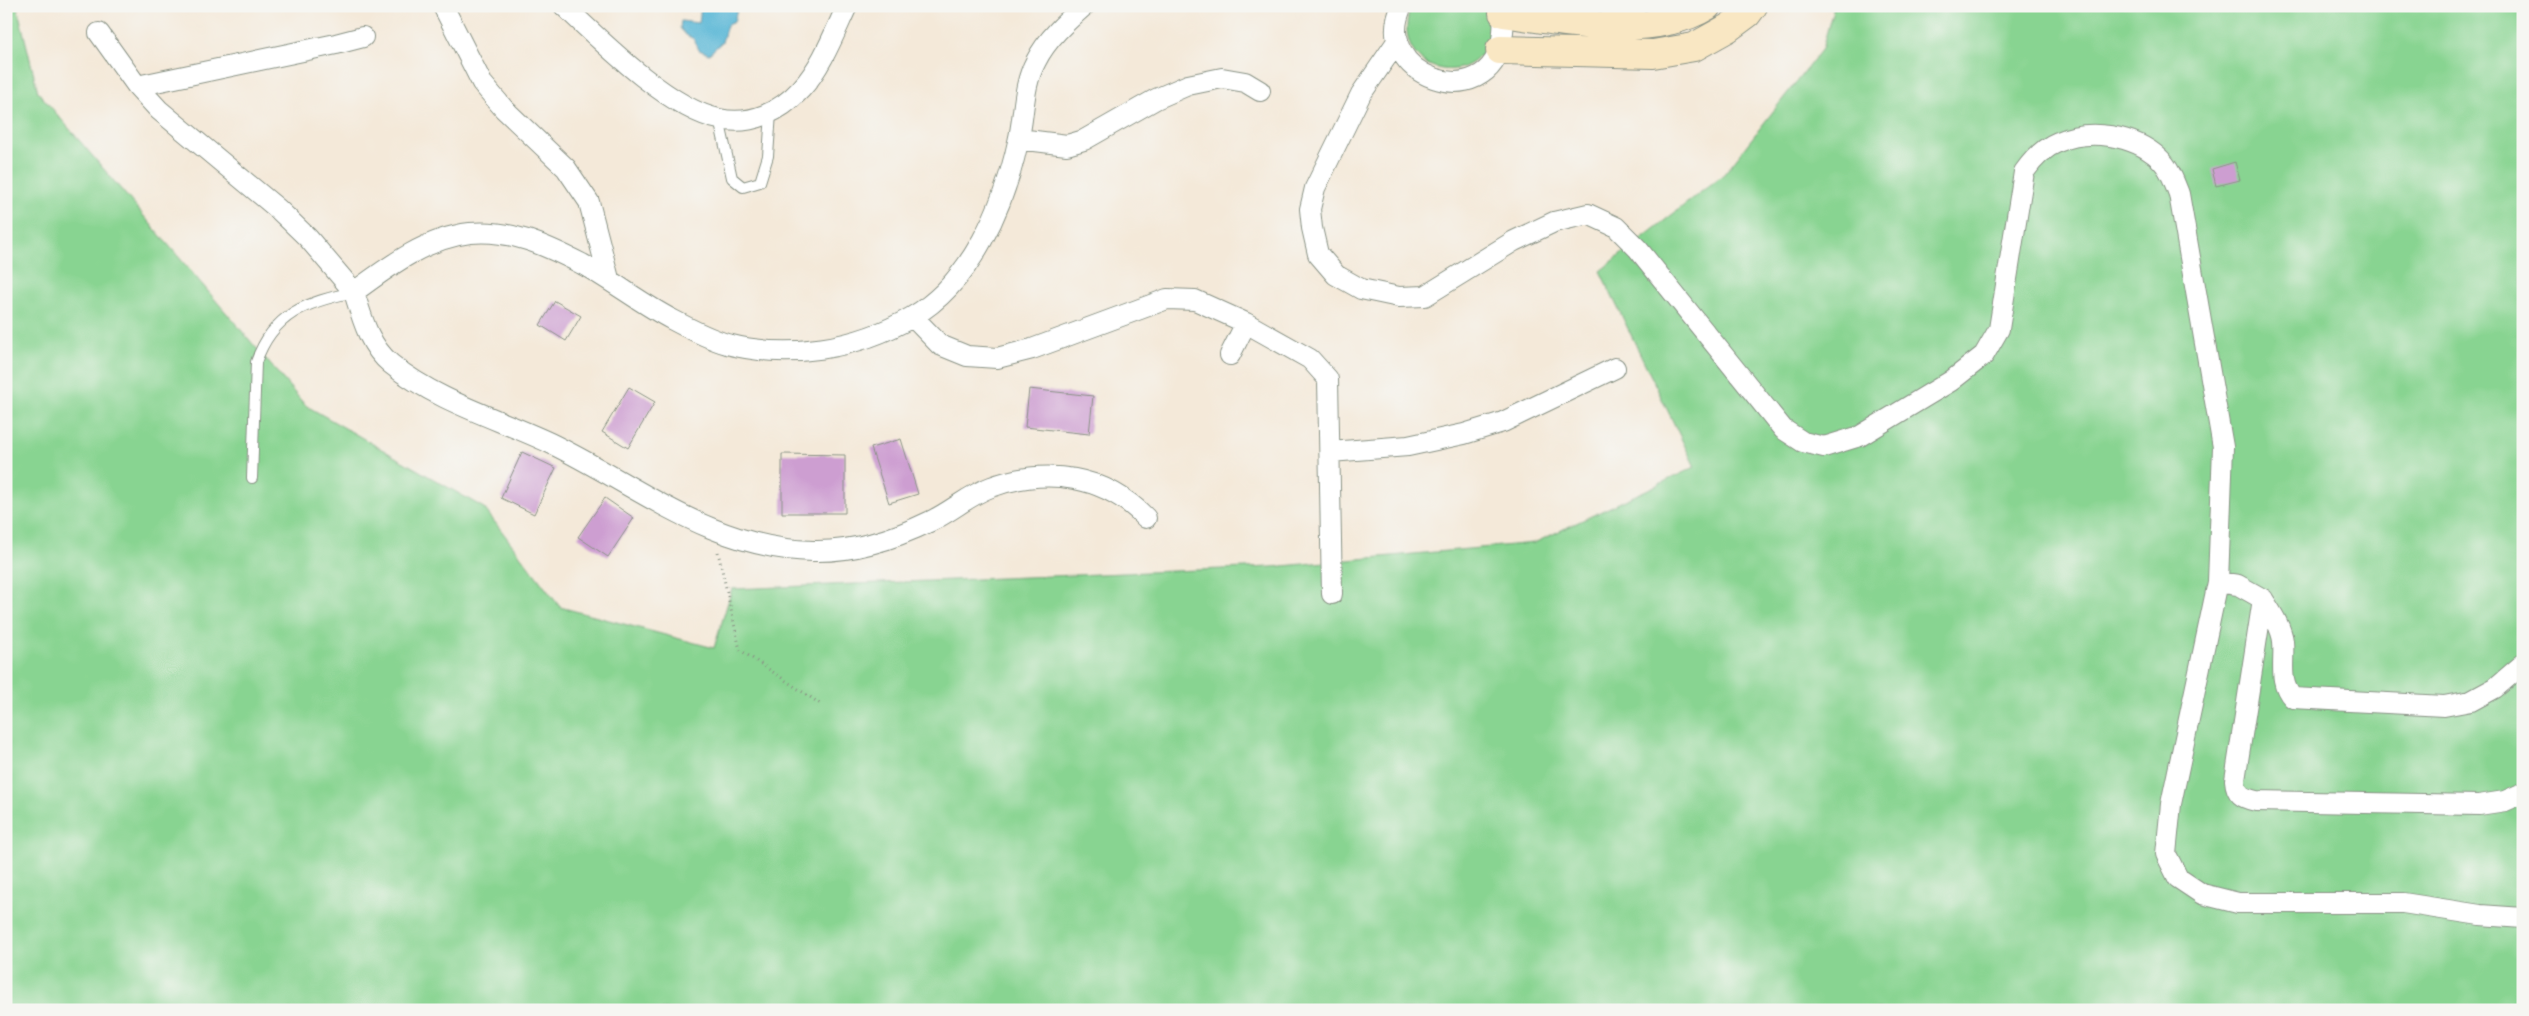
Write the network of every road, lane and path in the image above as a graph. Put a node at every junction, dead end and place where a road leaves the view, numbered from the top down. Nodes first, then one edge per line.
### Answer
1 (443, 6) edge
2 (564, 6) edge
3 (847, 6) edge
4 (1084, 6) edge
5 (1402, 6) edge
6 (1707, 6) edge
7 (1753, 6) edge
8 (1501, 10) edge
9 (99, 33) dead end
10 (363, 36) dead end
11 (1398, 40) junction
12 (1500, 50) junction
13 (137, 86) junction
14 (1260, 92) dead end
15 (771, 113) junction
16 (719, 119) junction
17 (1019, 140) junction
18 (609, 279) junction
19 (354, 292) junction
20 (913, 317) junction
21 (1246, 323) junction
22 (1230, 355) dead end
23 (1615, 368) dead end
24 (1330, 452) junction
25 (252, 478) dead end
26 (1146, 518) dead end
27 (712, 528) junction
28 (2218, 582) junction
29 (1332, 594) dead end
30 (2263, 598) junction
31 (2523, 664) edge
32 (822, 705) dead end
33 (2523, 793) edge
34 (2523, 918) edge

1 - 18 street
2 - 16 street
3 - 15 street
4 - 17 street
5 - 11 street
6 - 8 street
7 - 12 street
8 - 12 street
9 - 13 street
10 - 13 street
11 - 12 street
11 - 28 street
13 - 19 street
14 - 17 street
15 - 16 street
15 - 16 lane
17 - 20 street
18 - 19 street
18 - 20 street
19 - 25 lane
19 - 27 street
20 - 21 street
21 - 22 street
21 - 24 street
23 - 24 street
24 - 29 street
26 - 27 street
27 - 32 path
28 - 30 street
28 - 34 street
30 - 31 street
30 - 33 street

